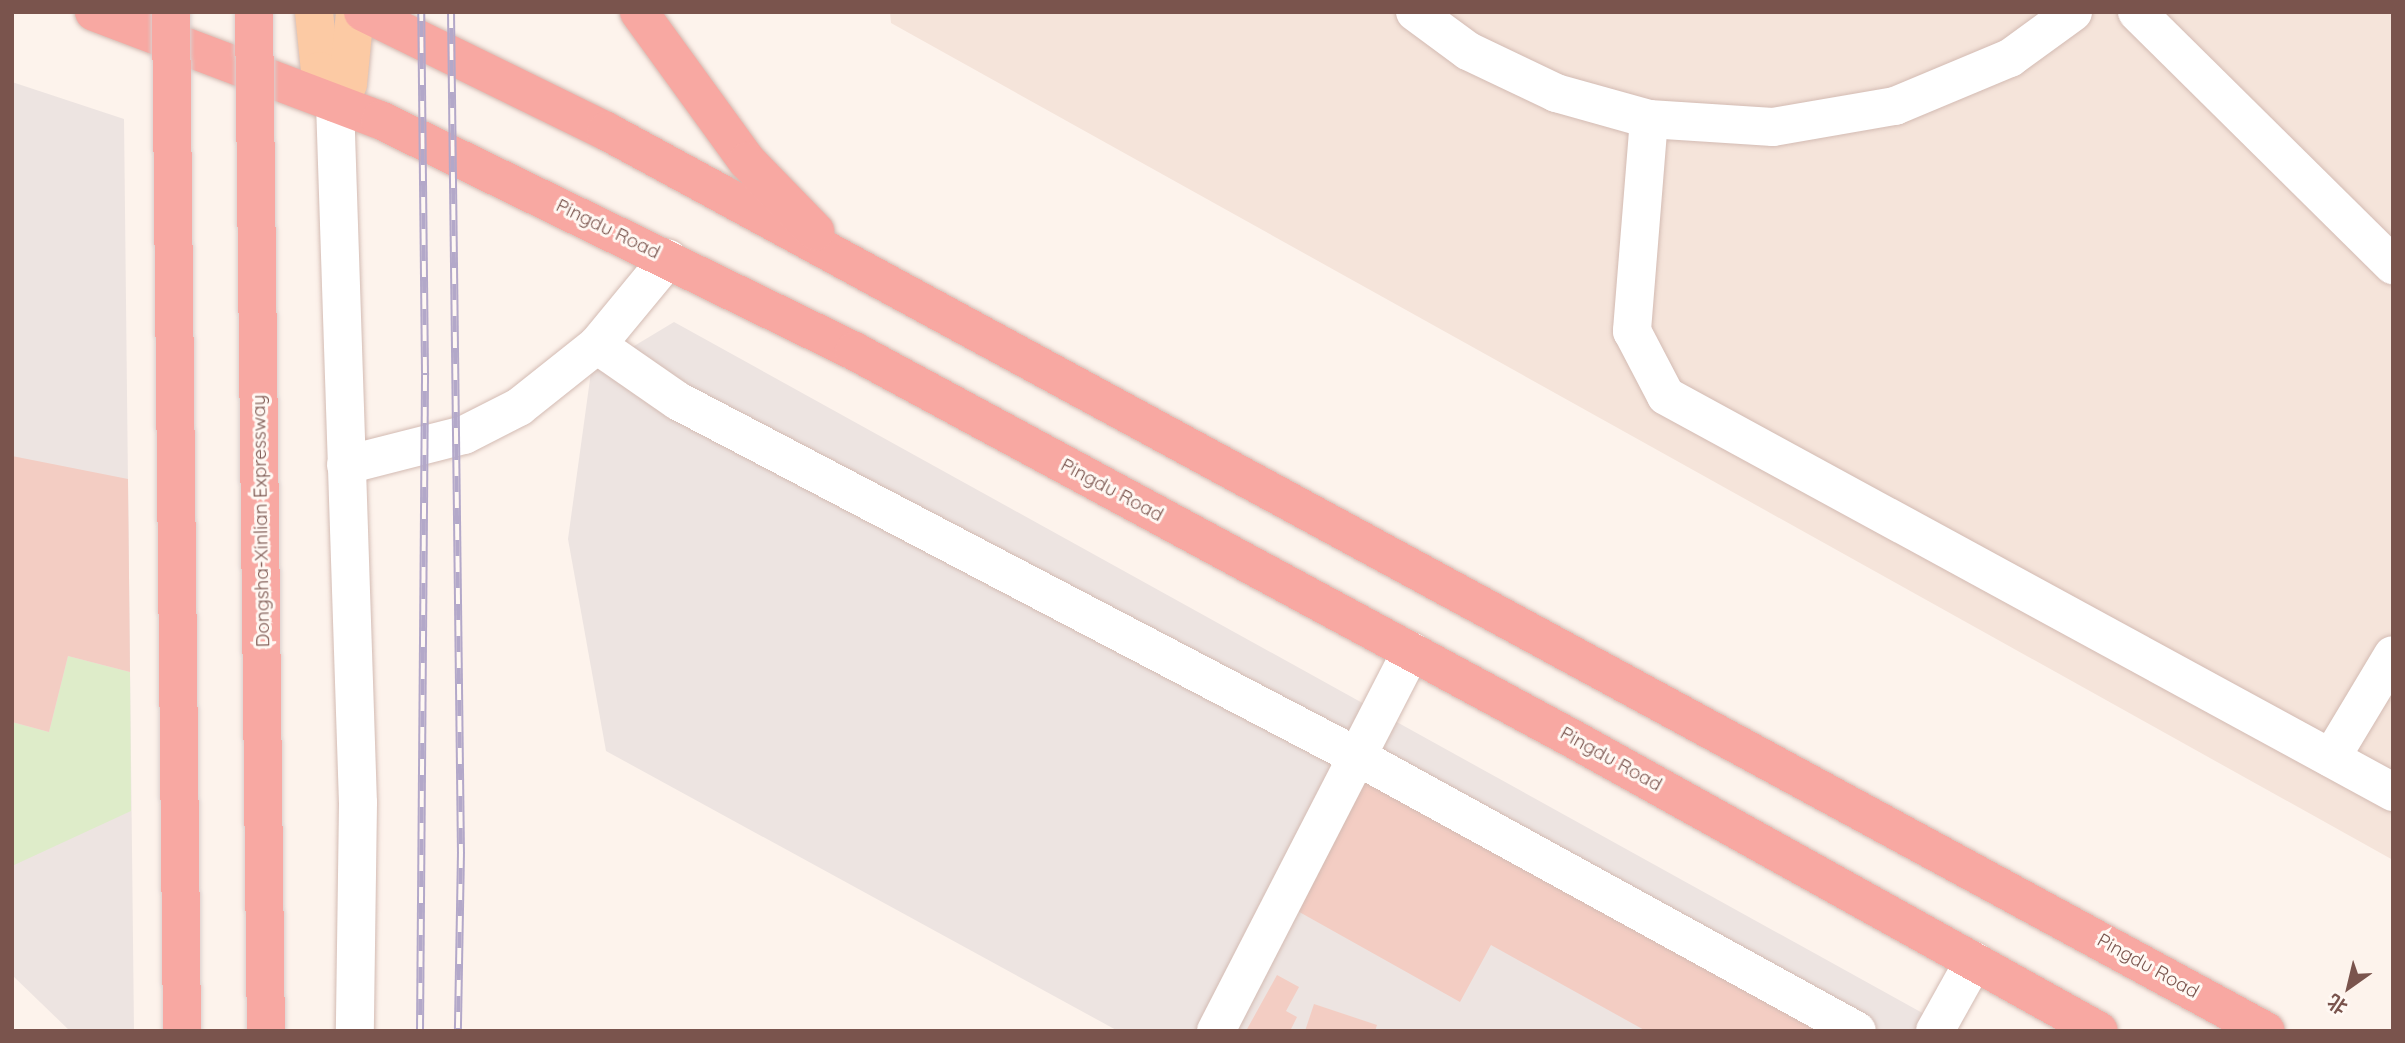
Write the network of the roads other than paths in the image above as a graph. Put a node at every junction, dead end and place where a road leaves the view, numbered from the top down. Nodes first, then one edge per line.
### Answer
1 (94, 12) edge
2 (171, 12) edge
3 (254, 12) edge
4 (314, 12) edge
5 (355, 12) edge
6 (363, 12) edge
7 (639, 12) edge
8 (1415, 12) edge
9 (2073, 12) edge
10 (2137, 12) edge
11 (335, 103) junction
12 (1649, 119) junction
13 (841, 258) junction
14 (668, 259) junction
15 (2393, 264) edge
16 (597, 345) junction
17 (346, 465) junction
18 (1411, 651) junction
19 (2393, 655) edge
20 (1358, 757) junction
21 (2331, 758) junction
22 (2393, 792) edge
23 (1974, 961) junction
24 (182, 1031) edge
25 (265, 1031) edge
26 (355, 1031) edge
27 (1216, 1031) edge
28 (1857, 1031) edge
29 (1935, 1031) edge
30 (2099, 1031) edge
31 (2266, 1031) edge

1 - 11 highway, Pingdu Road
2 - 24 highway, bridge
3 - 25 highway, Dongsha-Xinlian Expressway, bridge
4 - 11 main road
5 - 11 main road
6 - 13 highway, Pingdu Road
7 - 13 highway
8 - 12 street
9 - 12 street
10 - 15 street
11 - 14 highway, Pingdu Road
11 - 17 street
12 - 21 street
13 - 31 highway, Pingdu Road
14 - 16 street
14 - 18 highway, Pingdu Road
16 - 17 street
16 - 20 street
17 - 26 street
18 - 20 street
18 - 23 highway, Pingdu Road
19 - 21 street
20 - 27 street
20 - 28 street
21 - 22 street
23 - 29 street
23 - 30 highway, Pingdu Road

